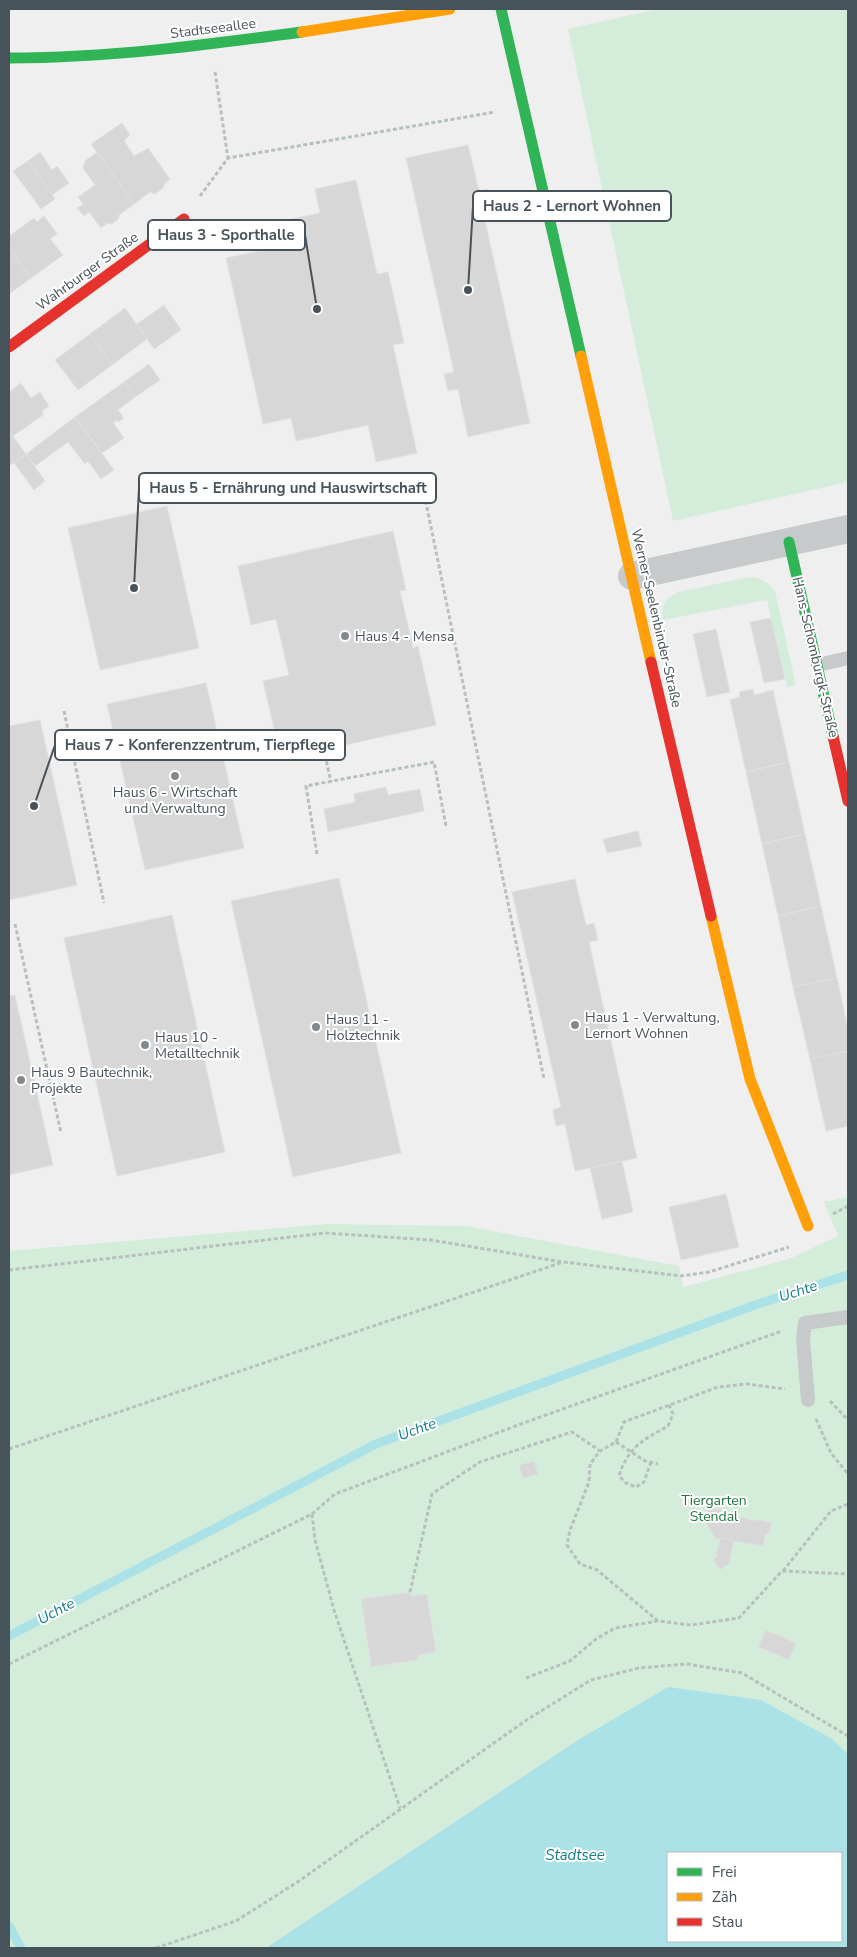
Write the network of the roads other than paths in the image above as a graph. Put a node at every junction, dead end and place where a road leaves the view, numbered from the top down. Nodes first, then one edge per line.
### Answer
1 (450, 9) edge
2 (501, 9) edge
3 (9, 58) edge
4 (184, 219) road end
5 (9, 347) edge
6 (848, 529) edge
7 (789, 542) junction
8 (632, 576) junction
9 (848, 658) edge
10 (818, 665) junction
11 (848, 801) edge
12 (808, 1226) road end
13 (848, 1317) edge
14 (808, 1400) road end

1 - 3 street, Stadtseeallee
2 - 8 street, Werner-Seelenbinder-Straße
4 - 5 street, Wahrburger Straße
6 - 7 street
7 - 8 street
7 - 10 street, Hans-Schomburgk-Straße
8 - 12 street, Werner-Seelenbinder-Straße
9 - 10 lane
10 - 11 street, Hans-Schomburgk-Straße
13 - 14 lane

